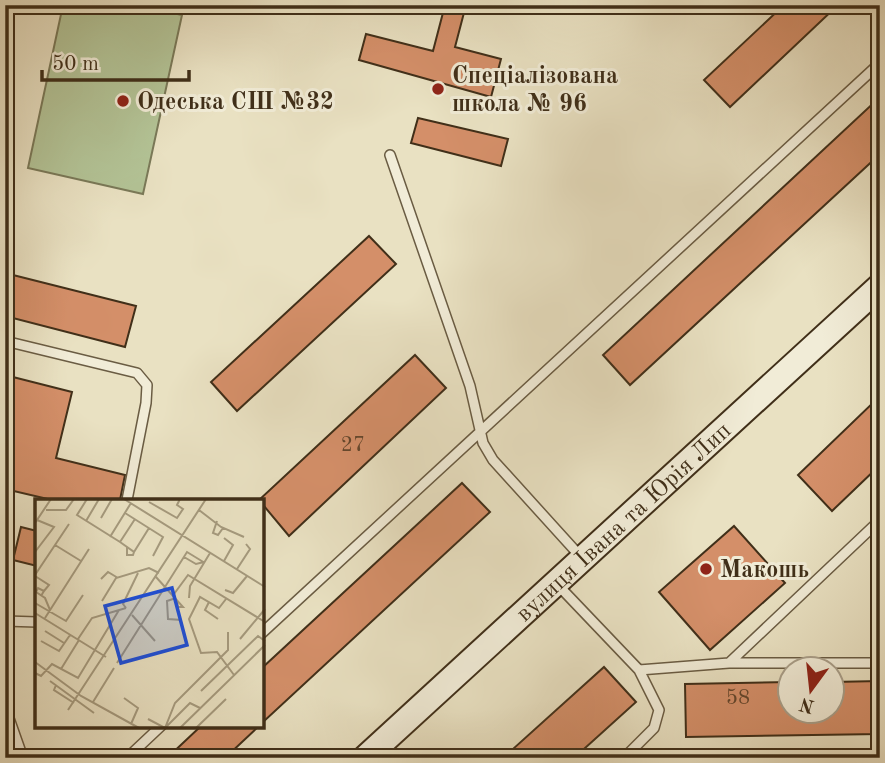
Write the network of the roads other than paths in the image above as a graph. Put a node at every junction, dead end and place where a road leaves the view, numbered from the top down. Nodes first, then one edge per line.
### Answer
1 (880, 63) edge
2 (390, 155) dead end
3 (880, 286) edge
4 (5, 341) edge
5 (481, 433) junction
6 (127, 499) edge
7 (880, 520) edge
8 (583, 559) junction
9 (556, 583) junction
10 (5, 621) edge
11 (35, 622) edge
12 (264, 632) edge
13 (729, 663) junction
14 (880, 663) edge
15 (639, 670) junction
16 (5, 707) edge
17 (159, 728) edge
18 (23, 758) edge
19 (127, 758) edge
20 (365, 758) edge
21 (624, 758) edge

1 - 5 lane
2 - 5 lane
3 - 8 street, вулиця Івана та Юрія Лип
4 - 6 lane
5 - 8 lane
5 - 12 lane
7 - 13 lane
8 - 9 street, вулиця Івана та Юрія Лип
9 - 15 lane
9 - 20 street, вулиця Івана та Юрія Лип
10 - 11 lane
13 - 14 lane
13 - 15 lane
15 - 21 lane
16 - 18 lane
17 - 19 lane

